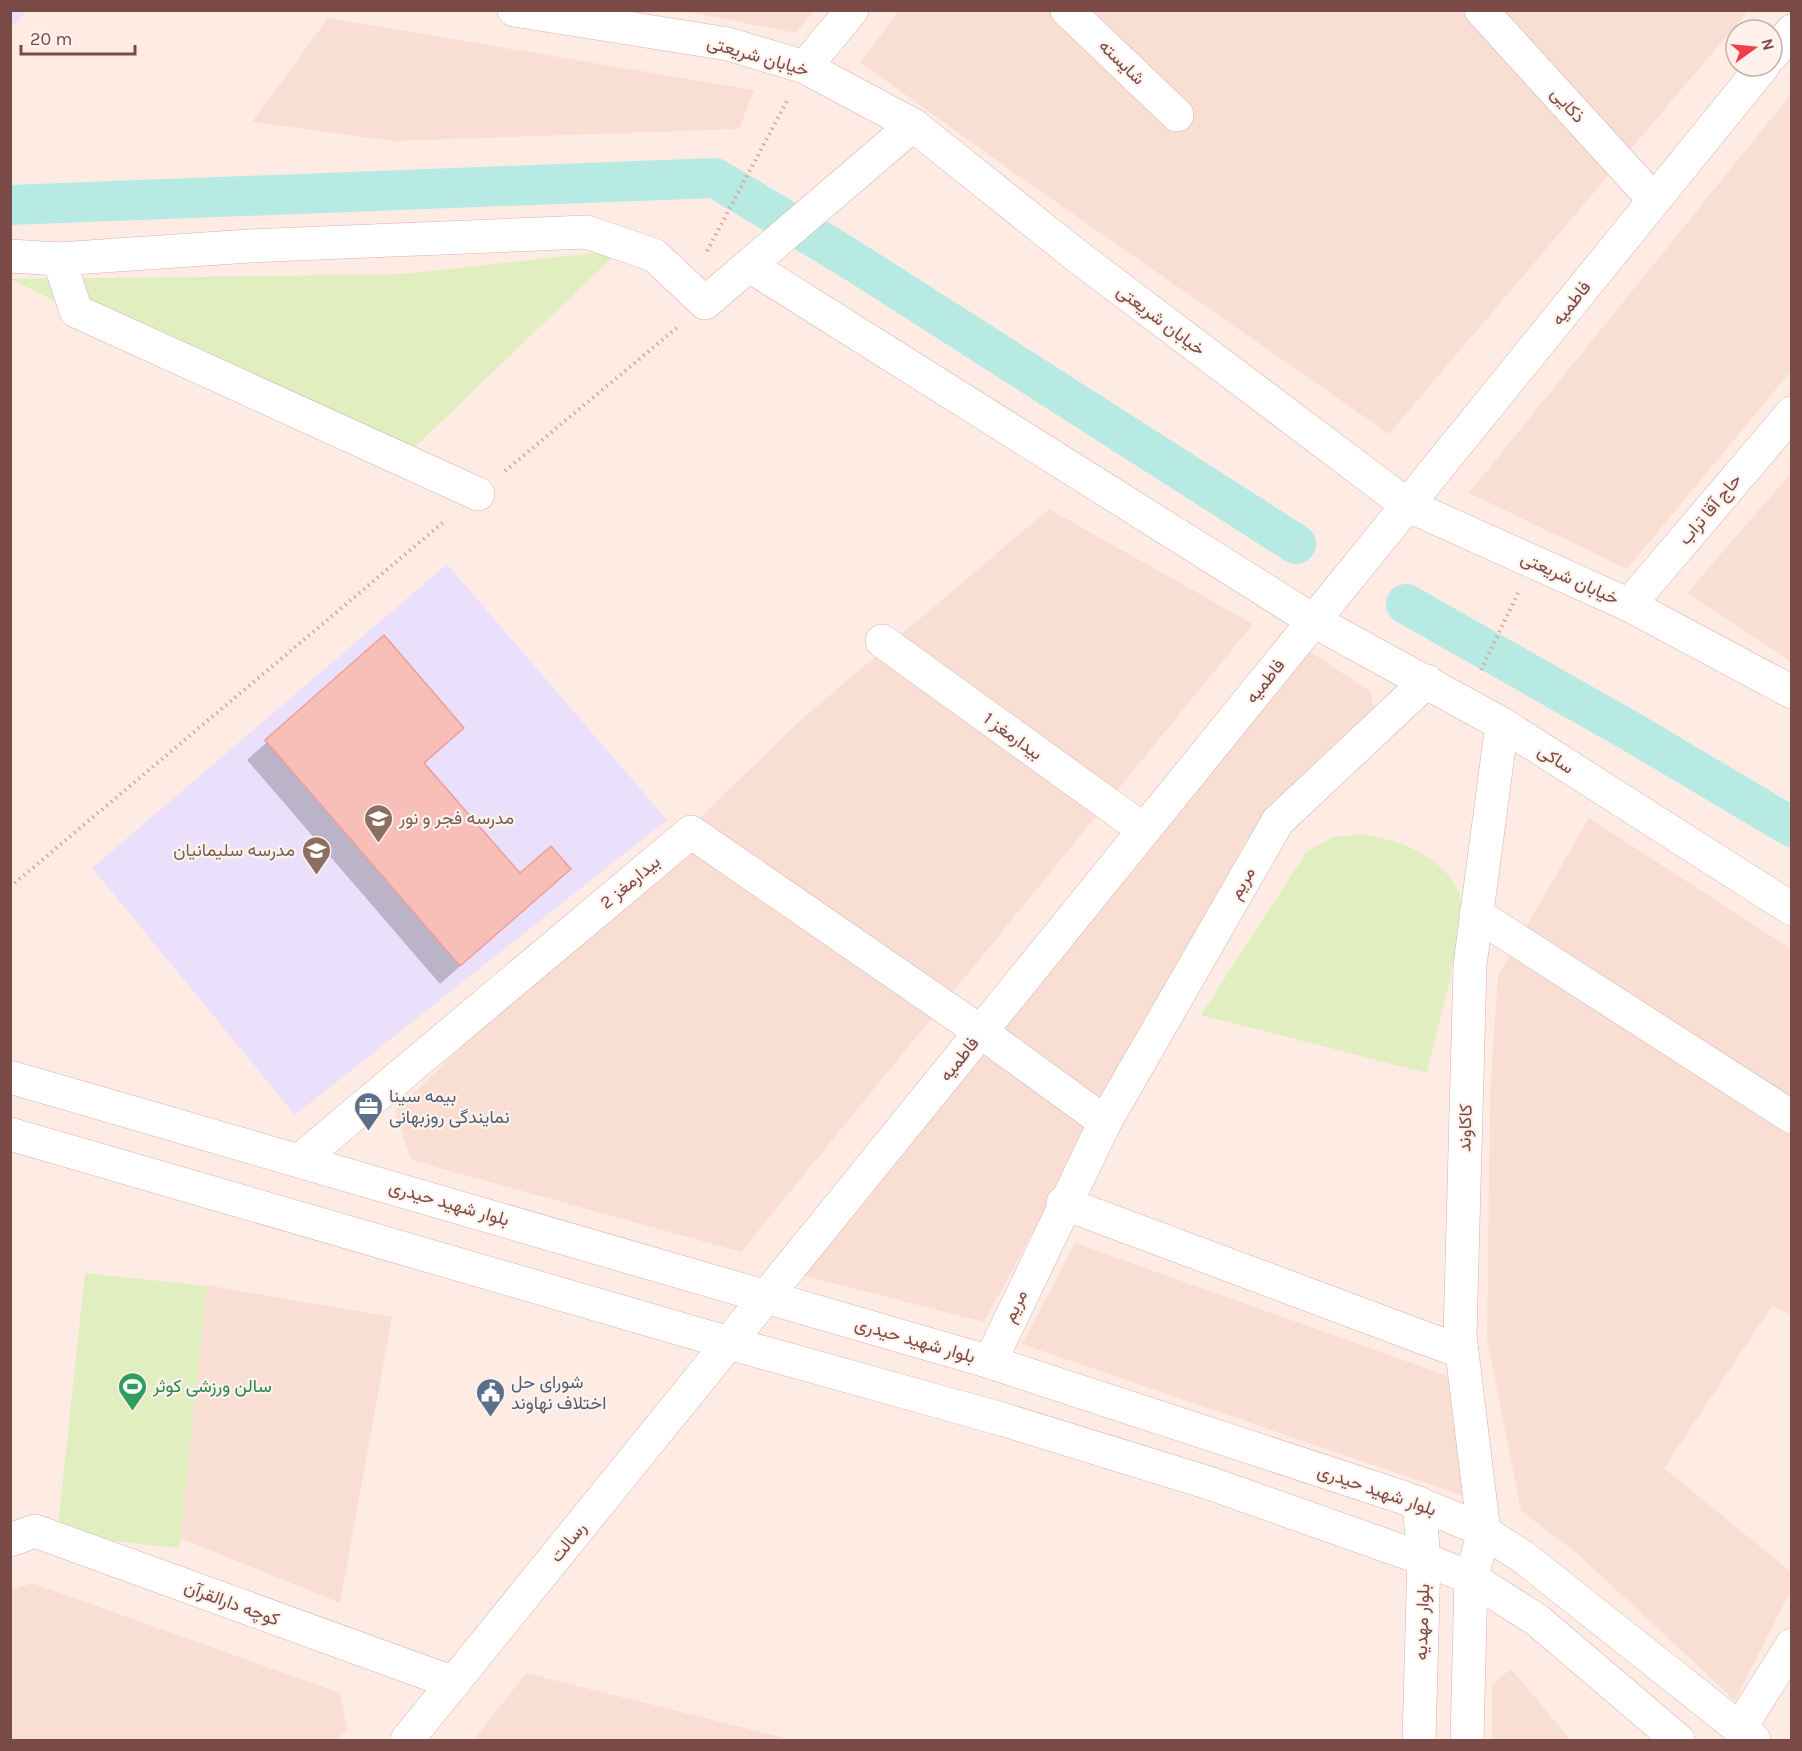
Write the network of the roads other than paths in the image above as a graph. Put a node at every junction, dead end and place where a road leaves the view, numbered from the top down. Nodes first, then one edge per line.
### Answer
1 (514, 10) edge
2 (852, 10) edge
3 (1067, 10) edge
4 (1481, 10) edge
5 (805, 67) junction
6 (1753, 78) edge
7 (1177, 115) dead end
8 (914, 125) junction
9 (1654, 200) junction
10 (10, 256) edge
11 (58, 259) junction
12 (750, 266) junction
13 (1791, 412) edge
14 (478, 494) road end
15 (1407, 505) junction
16 (1629, 605) junction
17 (1314, 621) junction
18 (882, 641) dead end
19 (1427, 681) junction
20 (1791, 692) edge
21 (1502, 724) junction
22 (1144, 830) junction
23 (1791, 909) edge
24 (1476, 914) junction
25 (981, 1032) junction
26 (10, 1077) edge
27 (1791, 1117) edge
28 (1105, 1122) junction
29 (10, 1134) edge
30 (300, 1160) junction
31 (1063, 1203) junction
32 (767, 1296) junction
33 (729, 1343) junction
34 (1462, 1352) junction
35 (990, 1362) junction
36 (1419, 1503) junction
37 (1484, 1532) junction
38 (10, 1540) edge
39 (1424, 1559) junction
40 (1471, 1578) junction
41 (1791, 1646) edge
42 (454, 1683) junction
43 (1747, 1734) edge
44 (407, 1740) edge
45 (1419, 1740) edge
46 (1467, 1740) edge
47 (1678, 1740) edge

1 - 5 street, خیابان شریعتی
2 - 5 street
3 - 7 street, شایسته
4 - 9 street, ذکایی
5 - 8 street, خیابان شریعتی
6 - 9 street, فاطمیه
8 - 12 street
8 - 15 street, خیابان شریعتی
9 - 15 street, فاطمیه
10 - 11 street
11 - 12 street
11 - 14 street
12 - 17 street, ساکی
13 - 16 street, حاج آقا تراب
15 - 16 street, خیابان شریعتی
15 - 17 street, فاطمیه
16 - 20 street, خیابان شریعتی
17 - 19 street, ساکی
17 - 22 street, فاطمیه
18 - 22 street, بیدارمغز 1
19 - 21 street, ساکی
19 - 28 street, مریم
21 - 23 street, ساکی
21 - 24 street, کاکاوند
22 - 25 street, فاطمیه
24 - 27 street
24 - 34 street, کاکاوند
25 - 28 street
25 - 30 street, بیدارمغز 2
25 - 32 street, فاطمیه
26 - 30 street, بلوار شهید حیدری
28 - 31 street, مریم
29 - 33 street
30 - 32 street, بلوار شهید حیدری
31 - 34 street
31 - 35 street, مریم
32 - 33 street, فاطمیه
32 - 35 street, بلوار شهید حیدری
33 - 39 street
33 - 42 street, رسالت
34 - 37 street, کاکاوند
35 - 36 street, بلوار شهید حیدری
36 - 37 street, بلوار شهید حیدری
36 - 39 street, بلوار مهدیه
37 - 40 street
37 - 43 street, بلوار شهید حیدری
38 - 42 street, کوچه دارالقرآن
39 - 40 street
39 - 45 street, بلوار مهدیه
40 - 46 street
40 - 47 street
41 - 43 street
42 - 44 street, رسالت

